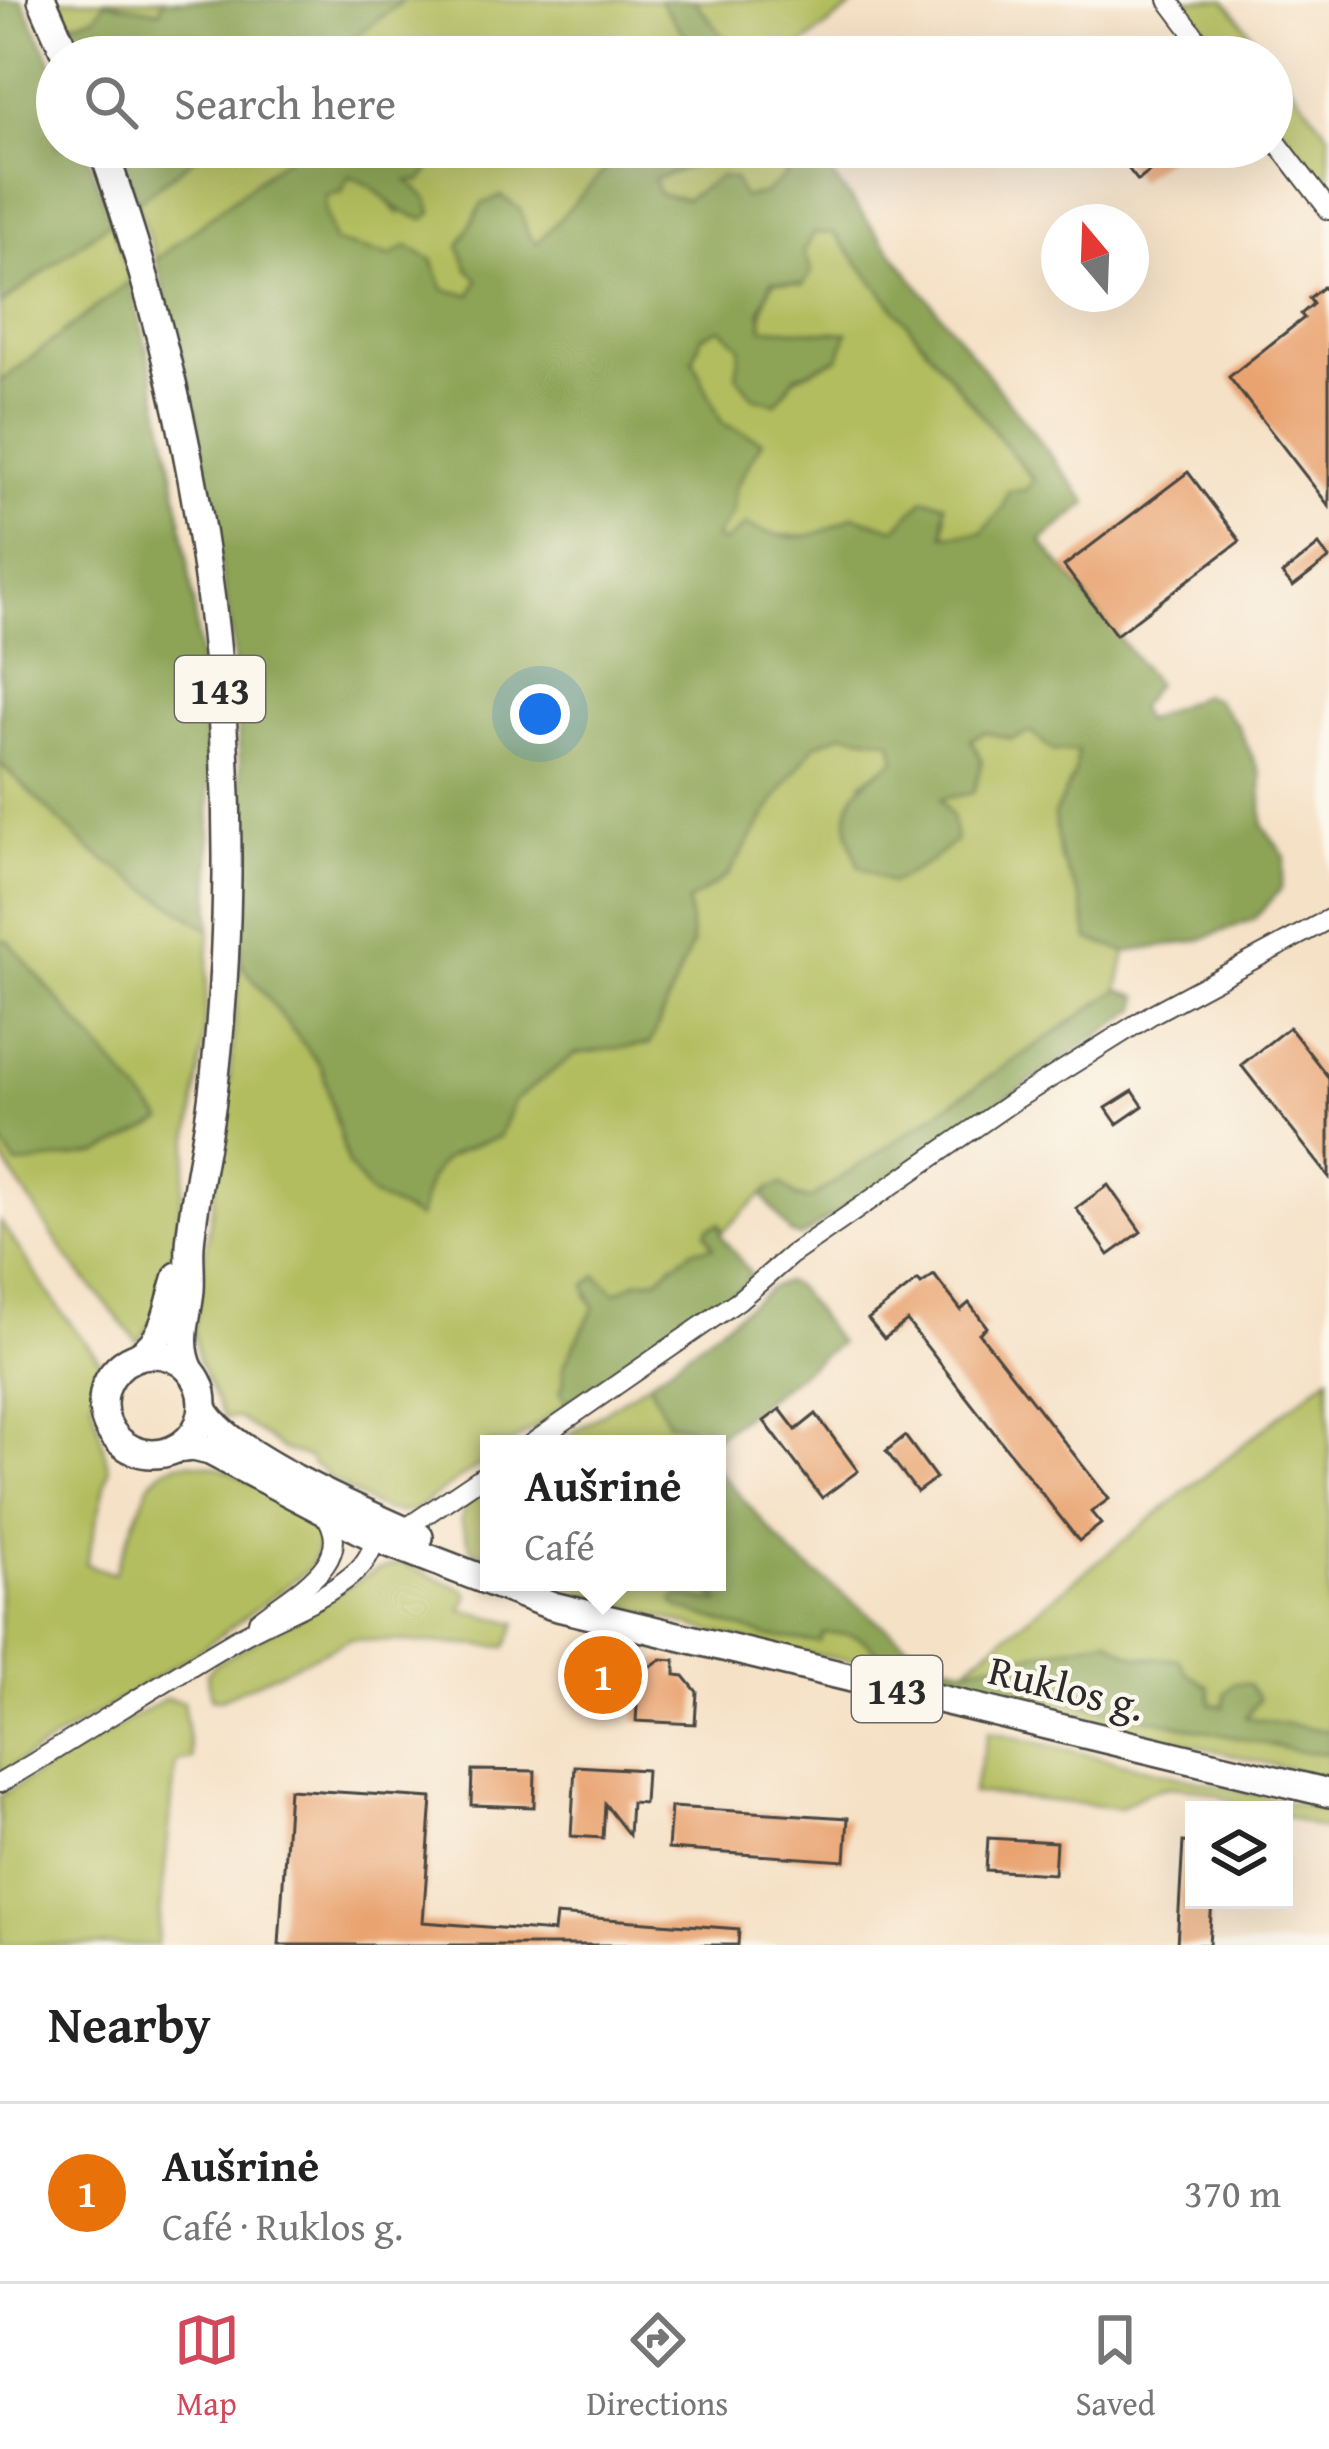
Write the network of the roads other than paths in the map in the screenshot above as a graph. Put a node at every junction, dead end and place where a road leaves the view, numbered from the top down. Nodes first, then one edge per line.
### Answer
1 (1168, 0) edge
2 (42, 2) edge
3 (57, 36) edge
4 (1195, 36) edge
5 (1293, 163) edge
6 (109, 168) edge
7 (1329, 210) edge
8 (1329, 919) edge
9 (190, 1244) junction
10 (138, 1356) junction
11 (190, 1370) junction
12 (203, 1408) junction
13 (544, 1435) edge
14 (175, 1449) junction
15 (480, 1477) edge
16 (324, 1513) junction
17 (381, 1527) junction
18 (480, 1564) edge
19 (480, 1575) edge
20 (513, 1591) edge
21 (553, 1591) edge
22 (645, 1627) junction
23 (236, 1639) junction
24 (0, 1783) edge
25 (1329, 1792) edge

1 - 4 street
2 - 3 main road
5 - 7 street
6 - 9 main road, 143
8 - 13 street
9 - 10 main road, 143
9 - 11 main road, 143
10 - 11 main road
10 - 14 main road, 143
11 - 12 main road, 143
12 - 14 main road
12 - 17 main road, 143
14 - 16 main road, 143
15 - 17 street
16 - 17 main road, 143
16 - 23 street
17 - 18 main road, 143
17 - 19 main road, 143
17 - 23 street
20 - 22 main road, 143
21 - 22 main road, 143
22 - 25 main road, Ruklos g. / 143
23 - 24 street

